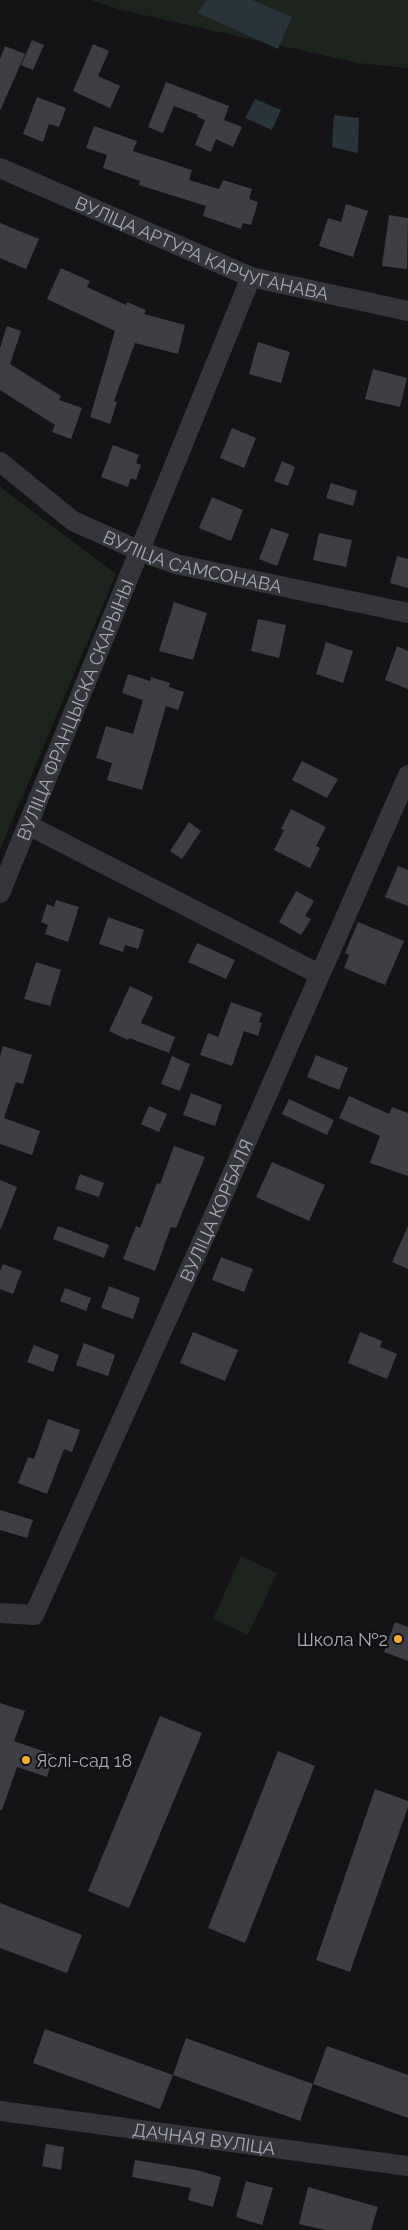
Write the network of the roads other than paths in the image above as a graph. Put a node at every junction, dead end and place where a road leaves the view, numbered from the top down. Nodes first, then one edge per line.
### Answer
1 (0, 168) edge
2 (251, 277) junction
3 (408, 311) edge
4 (0, 462) edge
5 (140, 551) junction
6 (408, 613) edge
7 (408, 775) edge
8 (28, 825) junction
9 (0, 893) edge
10 (320, 974) junction
11 (0, 1613) edge
12 (0, 2111) edge
13 (408, 2166) edge

1 - 2 street, ВУЛІЦА АРТУРА КАРЧУГАНАВА
2 - 3 street, ВУЛІЦА АРТУРА КАРЧУГАНАВА
2 - 5 street, ВУЛІЦА ФРАНЦЫСКА СКАРЫНЫ
4 - 5 street, ВУЛІЦА САМСОНАВА
5 - 6 street, ВУЛІЦА САМСОНАВА
5 - 8 street, ВУЛІЦА ФРАНЦЫСКА СКАРЫНЫ
7 - 10 street, ВУЛІЦА КОРБАЛЯ
8 - 9 street, ВУЛІЦА ФРАНЦЫСКА СКАРЫНЫ
8 - 10 street
10 - 11 street, ВУЛІЦА КОРБАЛЯ
12 - 13 street, ДАЧНАЯ ВУЛІЦА

